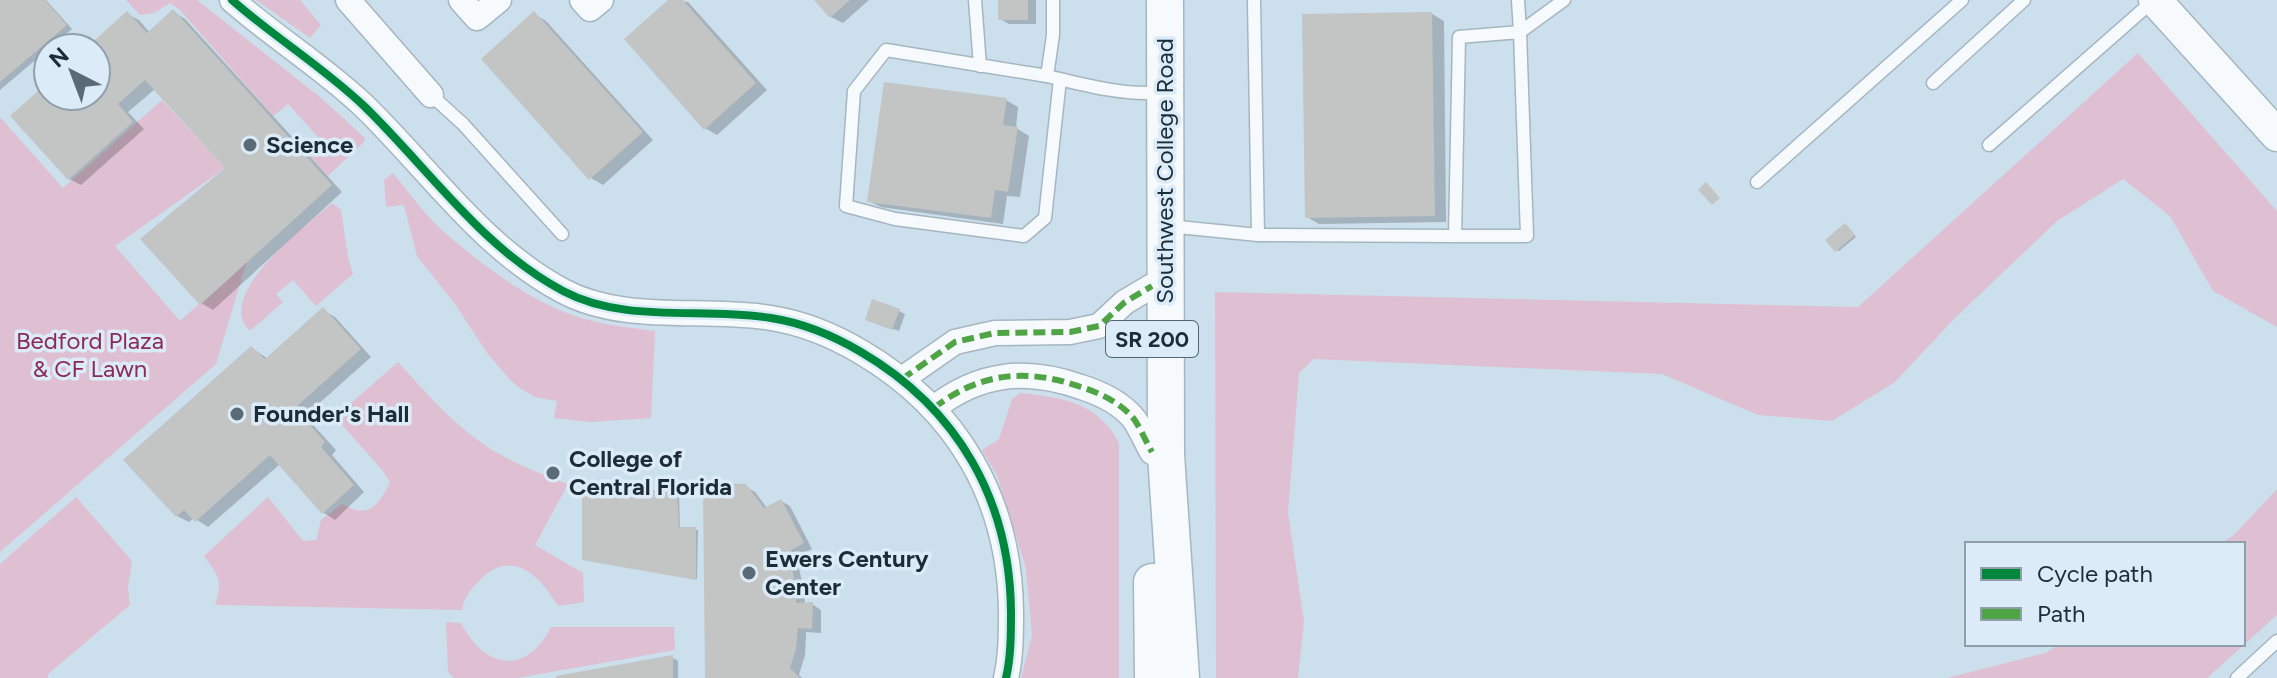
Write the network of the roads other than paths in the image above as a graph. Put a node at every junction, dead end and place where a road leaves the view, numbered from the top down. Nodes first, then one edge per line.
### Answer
1 (232, 0) edge
2 (348, 0) edge
3 (461, 0) edge
4 (499, 0) edge
5 (582, 0) edge
6 (601, 0) edge
7 (975, 0) edge
8 (1053, 0) edge
9 (1151, 0) edge
10 (1165, 0) edge
11 (1254, 0) edge
12 (1518, 0) edge
13 (1564, 0) edge
14 (1962, 0) edge
15 (2024, 0) edge
16 (2154, 0) edge
17 (1520, 32) junction
18 (980, 66) junction
19 (1054, 78) junction
20 (1933, 83) dead end
21 (1151, 93) junction
22 (431, 95) joint
23 (2277, 135) edge
24 (1989, 145) dead end
25 (1757, 182) dead end
26 (1165, 226) junction
27 (562, 234) dead end
28 (1258, 235) junction
29 (1455, 236) junction
30 (1152, 286) junction
31 (902, 379) junction
32 (934, 408) junction
33 (1152, 452) junction
34 (2277, 641) edge
35 (1006, 678) edge
36 (1153, 678) edge
37 (1181, 678) edge
38 (2237, 678) edge

1 - 31 street
2 - 22 street
3 - 4 street
5 - 6 street
7 - 18 lane
8 - 19 lane
9 - 21 main road, Southwest College Road / SR 200
10 - 26 main road, Southwest College Road / SR 200
11 - 28 lane
12 - 17 lane
13 - 17 lane
14 - 25 lane
15 - 20 lane
16 - 23 main road
16 - 24 lane
17 - 29 lane
17 - 29 lane
18 - 19 lane
18 - 19 lane
19 - 21 lane
21 - 30 main road, Southwest College Road / SR 200
22 - 27 lane
26 - 28 lane
26 - 37 main road, Southwest College Road / SR 200
28 - 29 lane
30 - 31 street
30 - 33 main road, Southwest College Road / SR 200
31 - 32 street
32 - 33 street
32 - 35 street
33 - 36 main road, Southwest College Road / SR 200
34 - 38 lane

